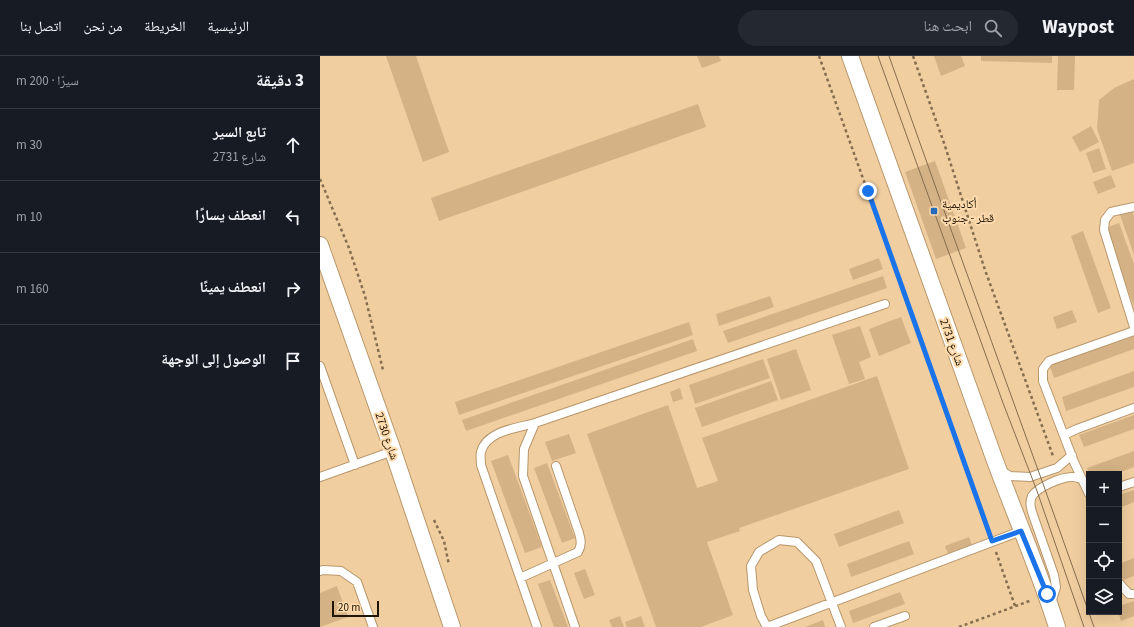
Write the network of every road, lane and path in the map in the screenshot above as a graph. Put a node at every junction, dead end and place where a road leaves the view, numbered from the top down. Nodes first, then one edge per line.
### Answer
1 (819, 56) edge
2 (850, 56) edge
3 (913, 56) edge
4 (320, 179) edge
5 (1134, 206) edge
6 (320, 245) edge
7 (885, 304) dead end
8 (1134, 327) edge
9 (1134, 331) edge
10 (320, 366) edge
11 (384, 376) dead end
12 (1134, 408) edge
13 (534, 423) junction
14 (1064, 435) junction
15 (393, 451) junction
16 (1072, 455) junction
17 (355, 465) junction
18 (556, 466) dead end
19 (1057, 468) junction
20 (999, 469) junction
21 (320, 477) edge
22 (1082, 479) junction
23 (1134, 482) edge
24 (1122, 486) edge
25 (1086, 488) edge
26 (431, 513) dead end
27 (1021, 531) junction
28 (992, 541) junction
29 (553, 564) junction
30 (451, 570) dead end
31 (320, 571) edge
32 (520, 578) junction
33 (1122, 586) edge
34 (1134, 594) edge
35 (1048, 600) junction
36 (832, 603) junction
37 (1015, 606) junction
38 (905, 616) dead end
39 (373, 627) edge
40 (452, 627) edge
41 (538, 627) edge
42 (575, 627) edge
43 (767, 627) edge
44 (841, 627) edge
45 (874, 627) edge
46 (959, 627) edge
47 (1057, 627) edge

1 - 28 path
2 - 20 street, شارع 2731
3 - 19 path
4 - 11 path
5 - 8 lane
6 - 15 street, شارع 2730
7 - 13 lane
9 - 14 lane
10 - 17 lane
12 - 14 lane
13 - 29 lane
13 - 32 lane
14 - 16 lane
15 - 17 lane
15 - 40 street, شارع 2730
16 - 19 lane
16 - 22 lane
17 - 21 lane
18 - 29 lane
19 - 20 lane
20 - 27 street, شارع 2731
22 - 25 lane
22 - 35 lane
23 - 24 lane
26 - 30 path
27 - 28 lane
27 - 35 street, شارع 2731
28 - 36 lane
28 - 37 path
29 - 32 lane
29 - 42 lane
31 - 39 lane
32 - 41 lane
33 - 34 lane
35 - 37 path
35 - 47 street, شارع 2731
36 - 43 lane
36 - 43 lane
36 - 44 lane
37 - 46 path
38 - 45 lane

